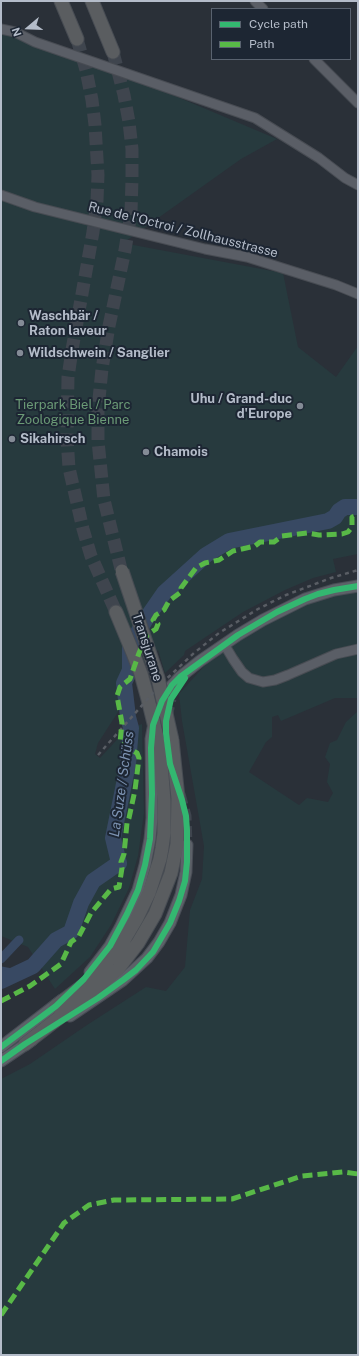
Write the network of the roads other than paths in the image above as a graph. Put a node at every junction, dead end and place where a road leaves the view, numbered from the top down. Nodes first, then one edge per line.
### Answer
1 (61, 1) edge
2 (92, 1) edge
3 (1, 29) edge
4 (77, 39) tunnel mouth
5 (113, 52) tunnel mouth
6 (315, 60) edge
7 (358, 103) edge
8 (358, 185) edge
9 (1, 195) edge
10 (358, 294) edge
11 (121, 570) tunnel mouth
12 (358, 586) edge
13 (116, 613) tunnel mouth
14 (224, 644) junction
15 (358, 649) edge
16 (192, 668) junction
17 (172, 699) tunnel mouth
18 (187, 845) tunnel mouth
19 (56, 1006) junction
20 (25, 1044) junction
21 (1, 1047) edge
22 (1, 1061) edge

1 - 4 highway
2 - 5 highway
3 - 8 street
6 - 7 street
9 - 10 street, Rue de l'Octroi / Zollhausstrasse
11 - 20 highway, Transjurane, bridge
12 - 14 main road
13 - 19 highway, Transjurane
14 - 15 street
14 - 16 main road
16 - 17 main road
16 - 19 main road
18 - 20 main road
19 - 21 main road, Transjurane
20 - 22 main road, Transjurane

